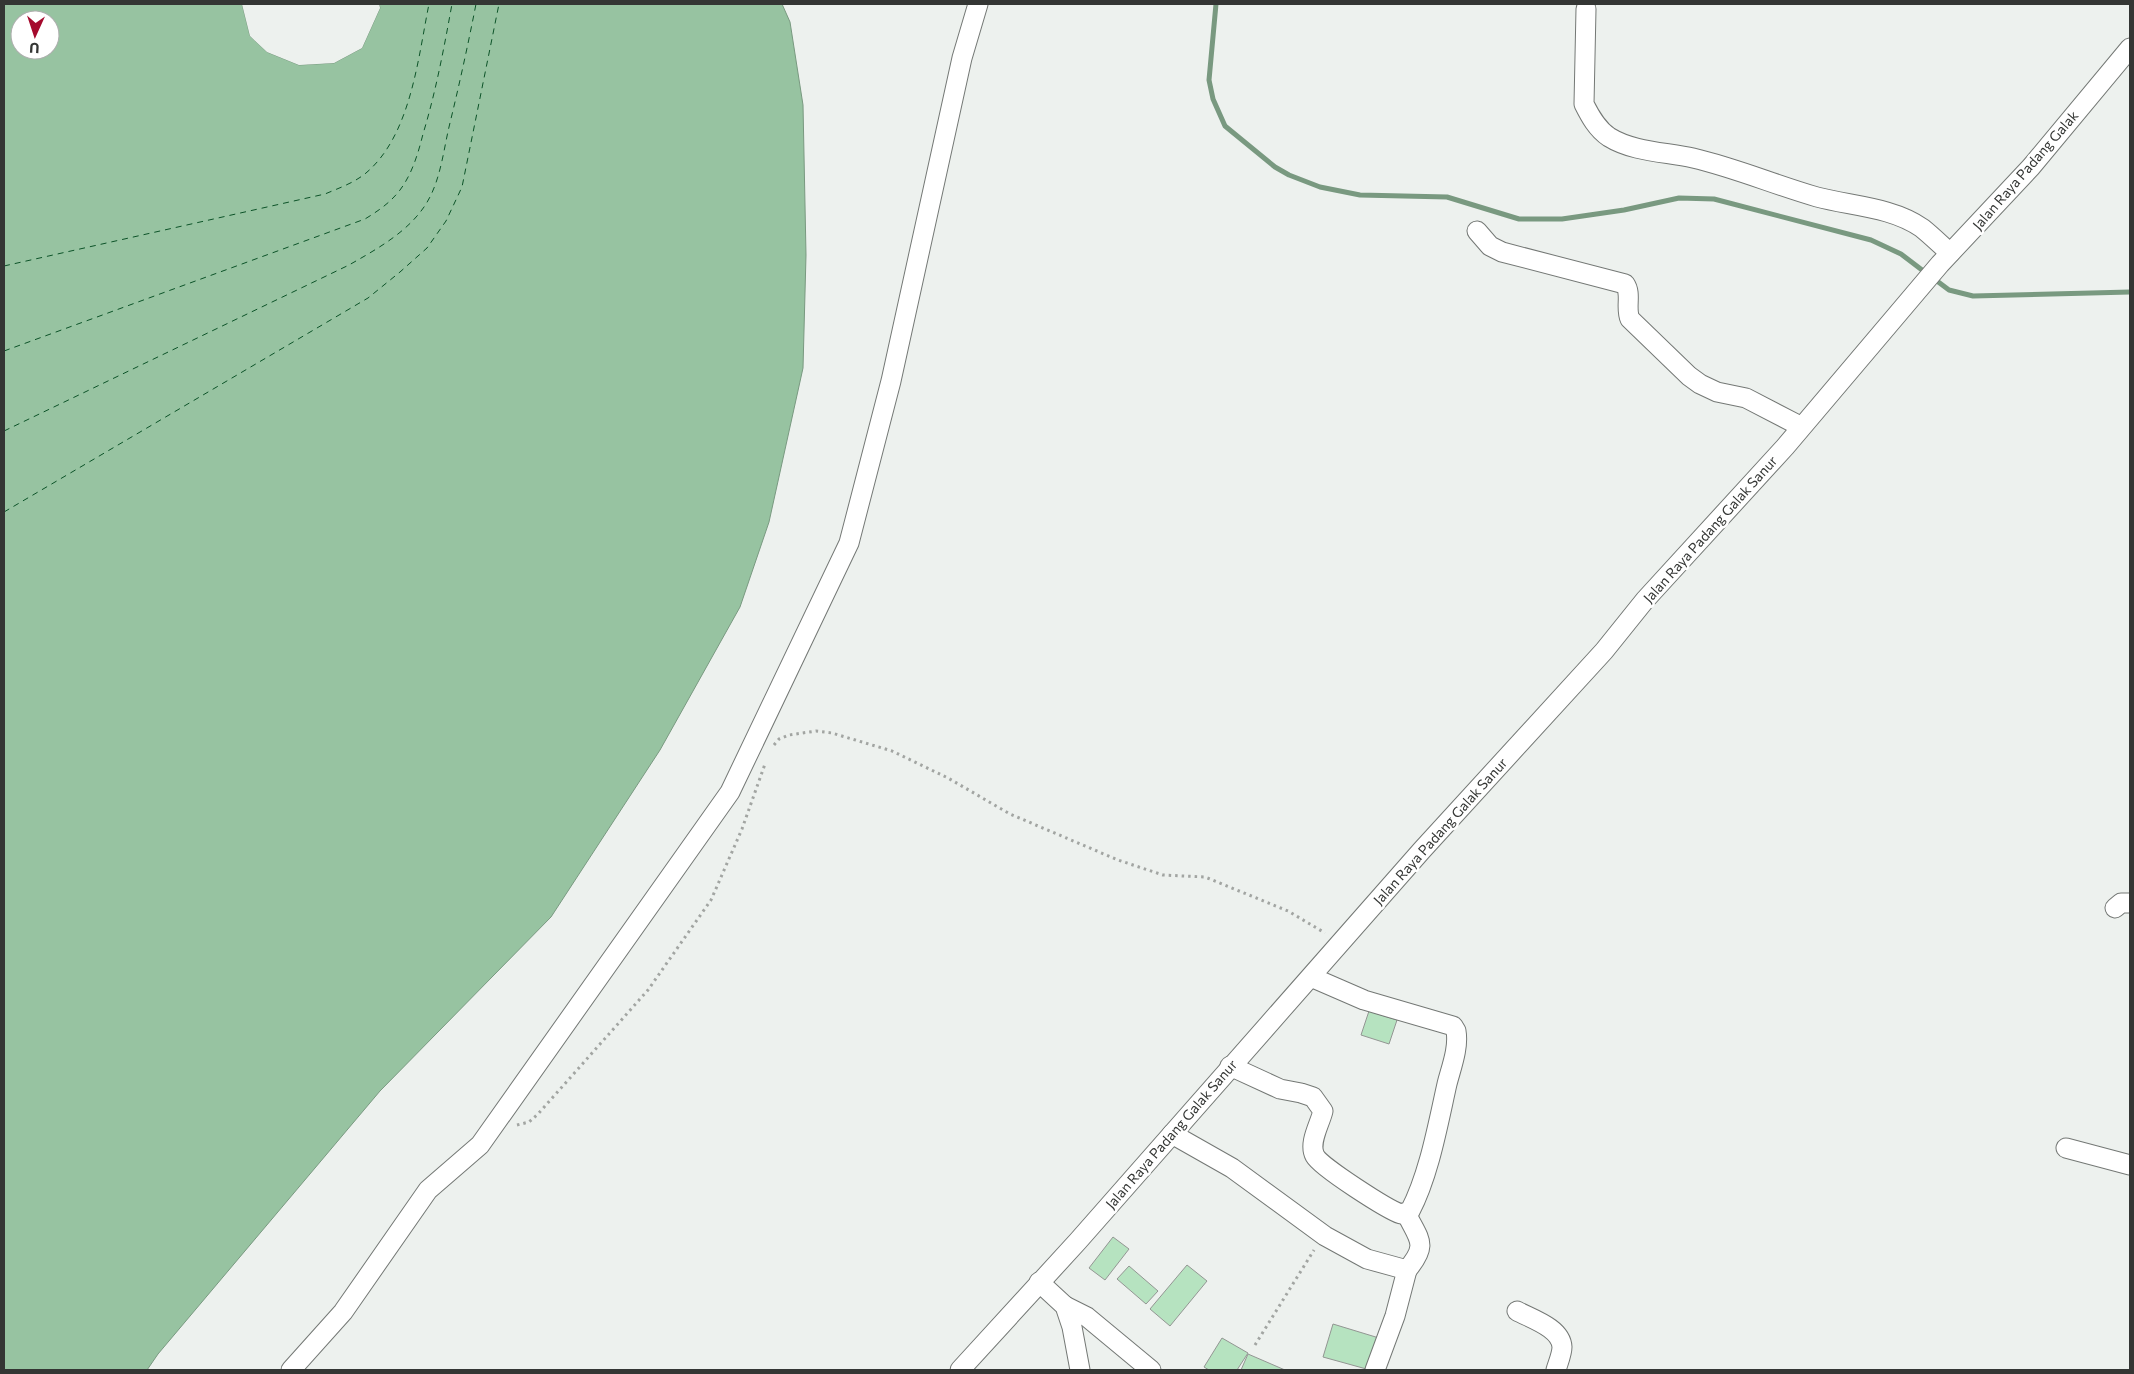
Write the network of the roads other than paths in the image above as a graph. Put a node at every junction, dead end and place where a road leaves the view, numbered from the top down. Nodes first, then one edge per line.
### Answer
1 (978, 4) edge
2 (1586, 9) dead end
3 (2130, 48) edge
4 (1477, 231) dead end
5 (1945, 259) junction
6 (1919, 290) joint
7 (1800, 426) junction
8 (1311, 977) junction
9 (1230, 1066) junction
10 (1172, 1134) junction
11 (2066, 1148) dead end
12 (2130, 1165) edge
13 (1406, 1213) junction
14 (1407, 1270) junction
15 (1039, 1282) junction
16 (1065, 1306) junction
17 (1518, 1311) dead end
18 (291, 1370) edge
19 (960, 1370) edge
20 (1080, 1370) edge
21 (1151, 1370) edge
22 (1375, 1370) edge
23 (1556, 1370) edge

1 - 18 street
2 - 5 street
3 - 5 street, Jalan Raya Padang Galak
4 - 7 street
5 - 6 street, Jalan Raya Padang Galak
6 - 7 street, Jalan Raya Padang Galak Sanur
7 - 8 street, Jalan Raya Padang Galak Sanur
8 - 9 street, Jalan Raya Padang Galak Sanur
8 - 13 street
9 - 10 street, Jalan Raya Padang Galak Sanur
9 - 13 street
10 - 14 street
10 - 15 street, Jalan Raya Padang Galak Sanur
11 - 12 street
13 - 14 street
14 - 22 street
15 - 16 street
15 - 19 street, Jalan Raya Padang Galak Sanur
16 - 20 street
16 - 21 street
17 - 23 street

